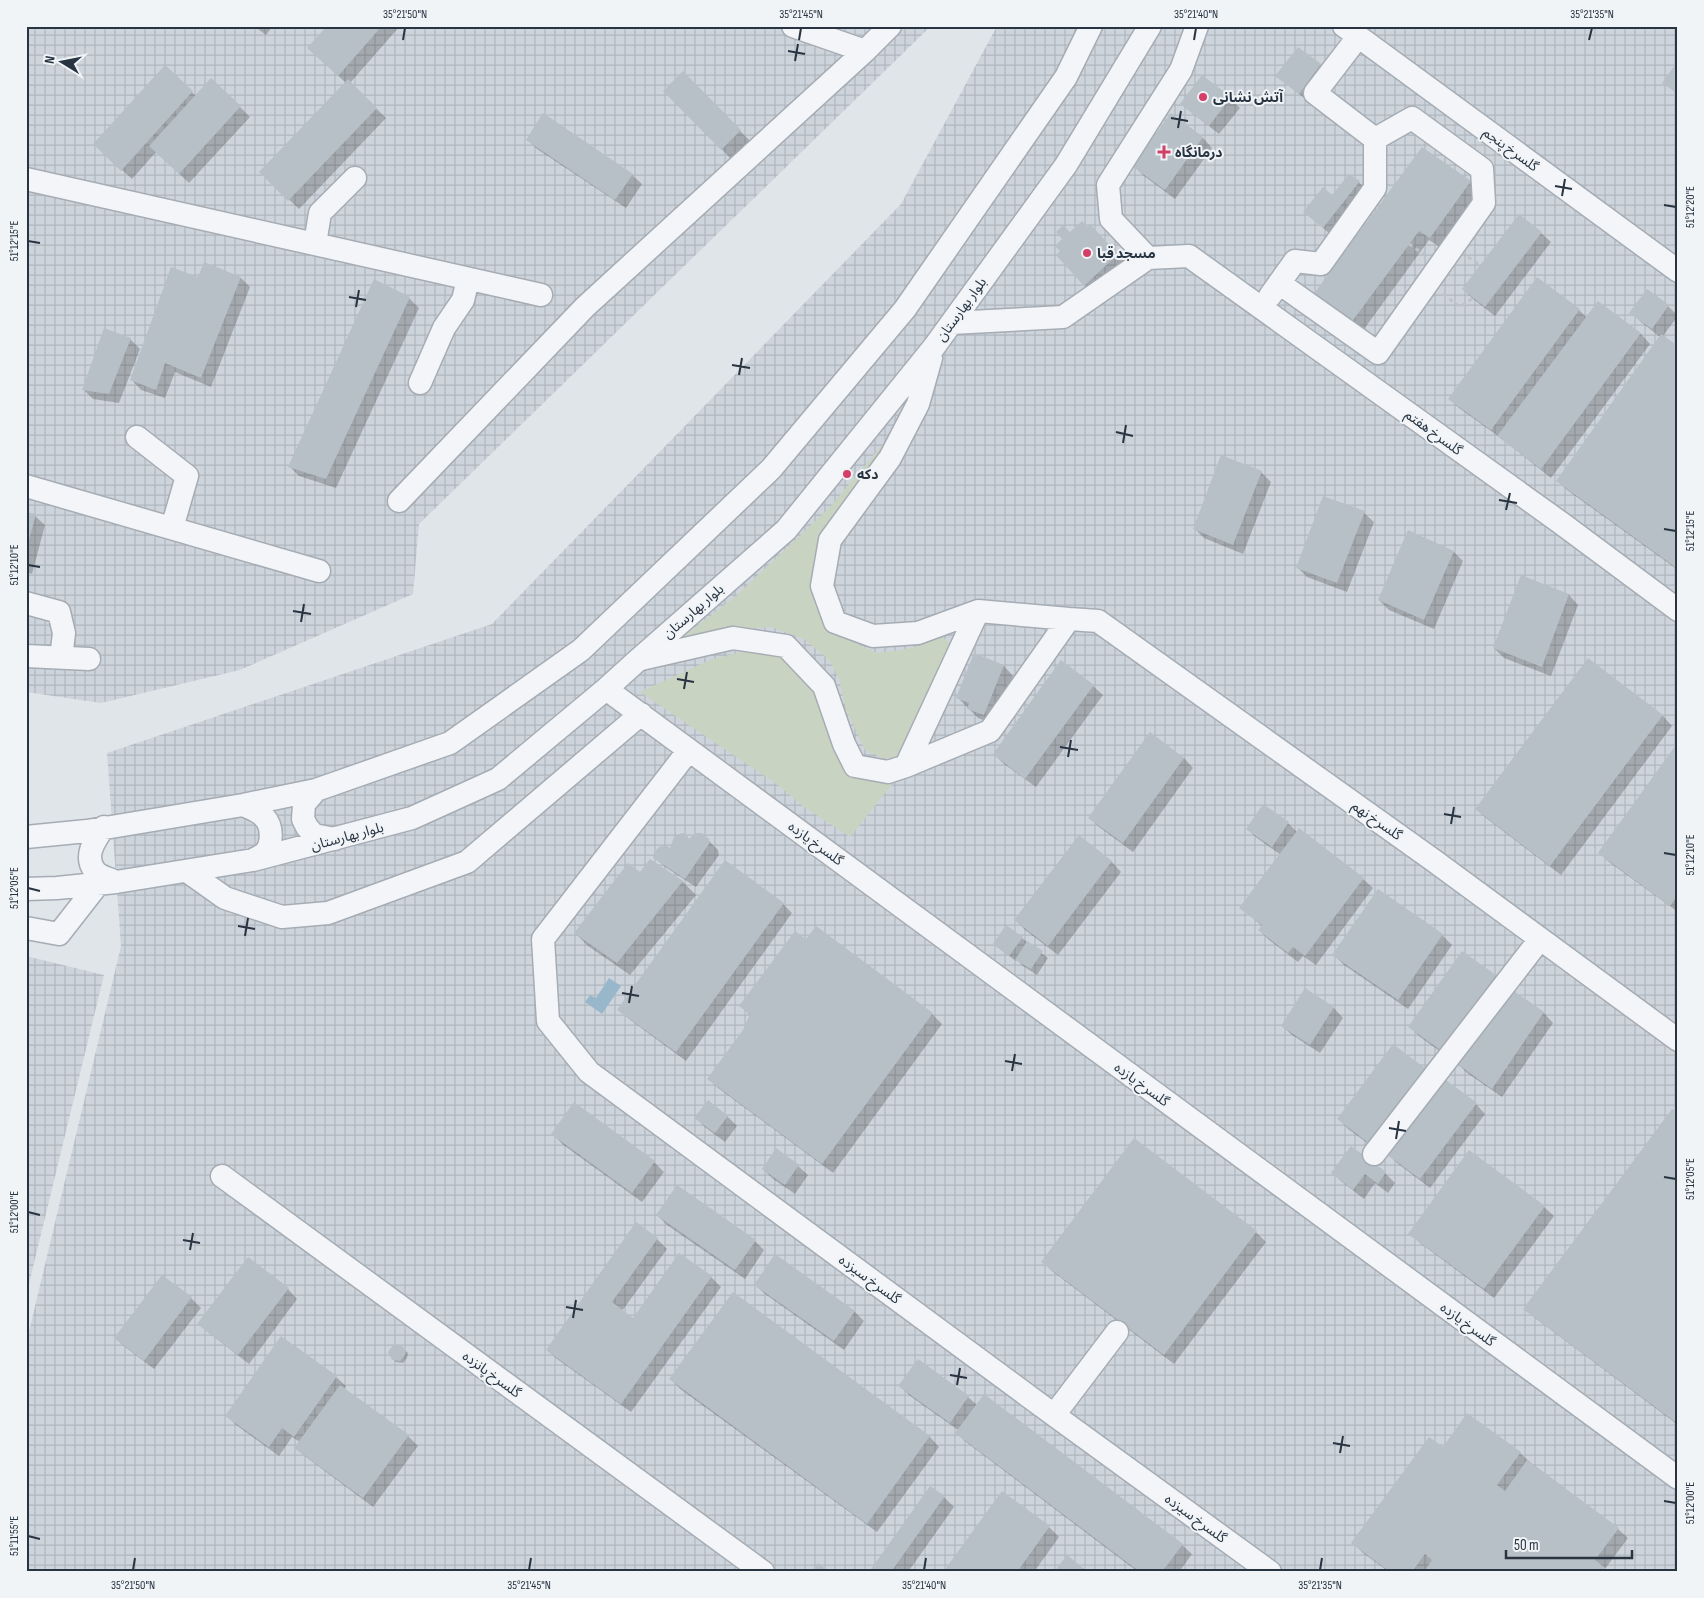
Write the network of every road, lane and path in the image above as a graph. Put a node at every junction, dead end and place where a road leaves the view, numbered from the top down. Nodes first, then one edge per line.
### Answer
1 (793, 26) edge
2 (890, 26) edge
3 (1091, 26) edge
4 (1150, 26) edge
5 (1197, 26) edge
6 (1351, 32) edge
7 (865, 51) junction
8 (1375, 139) junction
9 (355, 178) dead end
10 (26, 179) edge
11 (315, 244) junction
12 (1148, 258) junction
13 (1678, 271) edge
14 (468, 279) junction
15 (1279, 283) junction
16 (1428, 283) junction
17 (540, 295) dead end
18 (1473, 298) dead end
19 (1261, 308) junction
20 (952, 323) junction
21 (934, 347) junction
22 (420, 383) dead end
23 (137, 437) dead end
24 (26, 486) edge
25 (399, 501) dead end
26 (172, 528) junction
27 (319, 571) dead end
28 (26, 603) edge
29 (1678, 610) edge
30 (978, 611) junction
31 (1069, 619) junction
32 (26, 656) edge
33 (61, 658) junction
34 (89, 659) dead end
35 (638, 660) junction
36 (606, 689) junction
37 (641, 714) junction
38 (689, 750) junction
39 (906, 766) junction
40 (316, 790) junction
41 (243, 805) junction
42 (104, 828) junction
43 (26, 837) edge
44 (335, 839) junction
45 (253, 860) junction
46 (187, 871) junction
47 (107, 883) junction
48 (26, 888) edge
49 (26, 928) edge
50 (1540, 939) junction
51 (1678, 1040) edge
52 (1374, 1154) dead end
53 (222, 1176) dead end
54 (1117, 1332) dead end
55 (1054, 1415) junction
56 (1678, 1478) edge
57 (763, 1572) edge
58 (1270, 1572) edge

1 - 7 street
2 - 7 street
3 - 40 street
4 - 20 street, بلوار بهارستان
5 - 12 street
6 - 8 street
6 - 13 street, گلسرخ پنجم
7 - 25 street
8 - 15 street
8 - 16 street
9 - 11 street
10 - 11 street
11 - 14 street
12 - 19 street, گلسرخ هفتم
12 - 20 street
14 - 17 street
14 - 22 street
15 - 16 street
15 - 19 street
16 - 18 path
19 - 29 street, گلسرخ هفتم
20 - 21 street, بلوار بهارستان
21 - 30 street
21 - 35 street, بلوار بهارستان
23 - 26 street
24 - 26 street
26 - 27 street
28 - 33 street
30 - 31 street, گلسرخ نهم
30 - 39 street
31 - 39 street
31 - 50 street, گلسرخ نهم
32 - 33 street
33 - 34 street
35 - 36 street, بلوار بهارستان
35 - 39 street
36 - 37 street, گلسرخ یازده
36 - 44 street, بلوار بهارستان
37 - 38 street, گلسرخ یازده
37 - 46 street
38 - 55 street, گلسرخ سیزده
38 - 56 street, گلسرخ یازده
40 - 41 street
40 - 44 street
41 - 42 street
41 - 45 street
42 - 43 street
42 - 47 street
44 - 45 street, بلوار بهارستان
45 - 46 street, بلوار بهارستان
46 - 47 street, بلوار بهارستان
47 - 48 street, بلوار بهارستان
47 - 49 street
50 - 51 street, گلسرخ نهم
50 - 52 street
53 - 57 street, گلسرخ پانزده
54 - 55 street
55 - 58 street, گلسرخ سیزده

